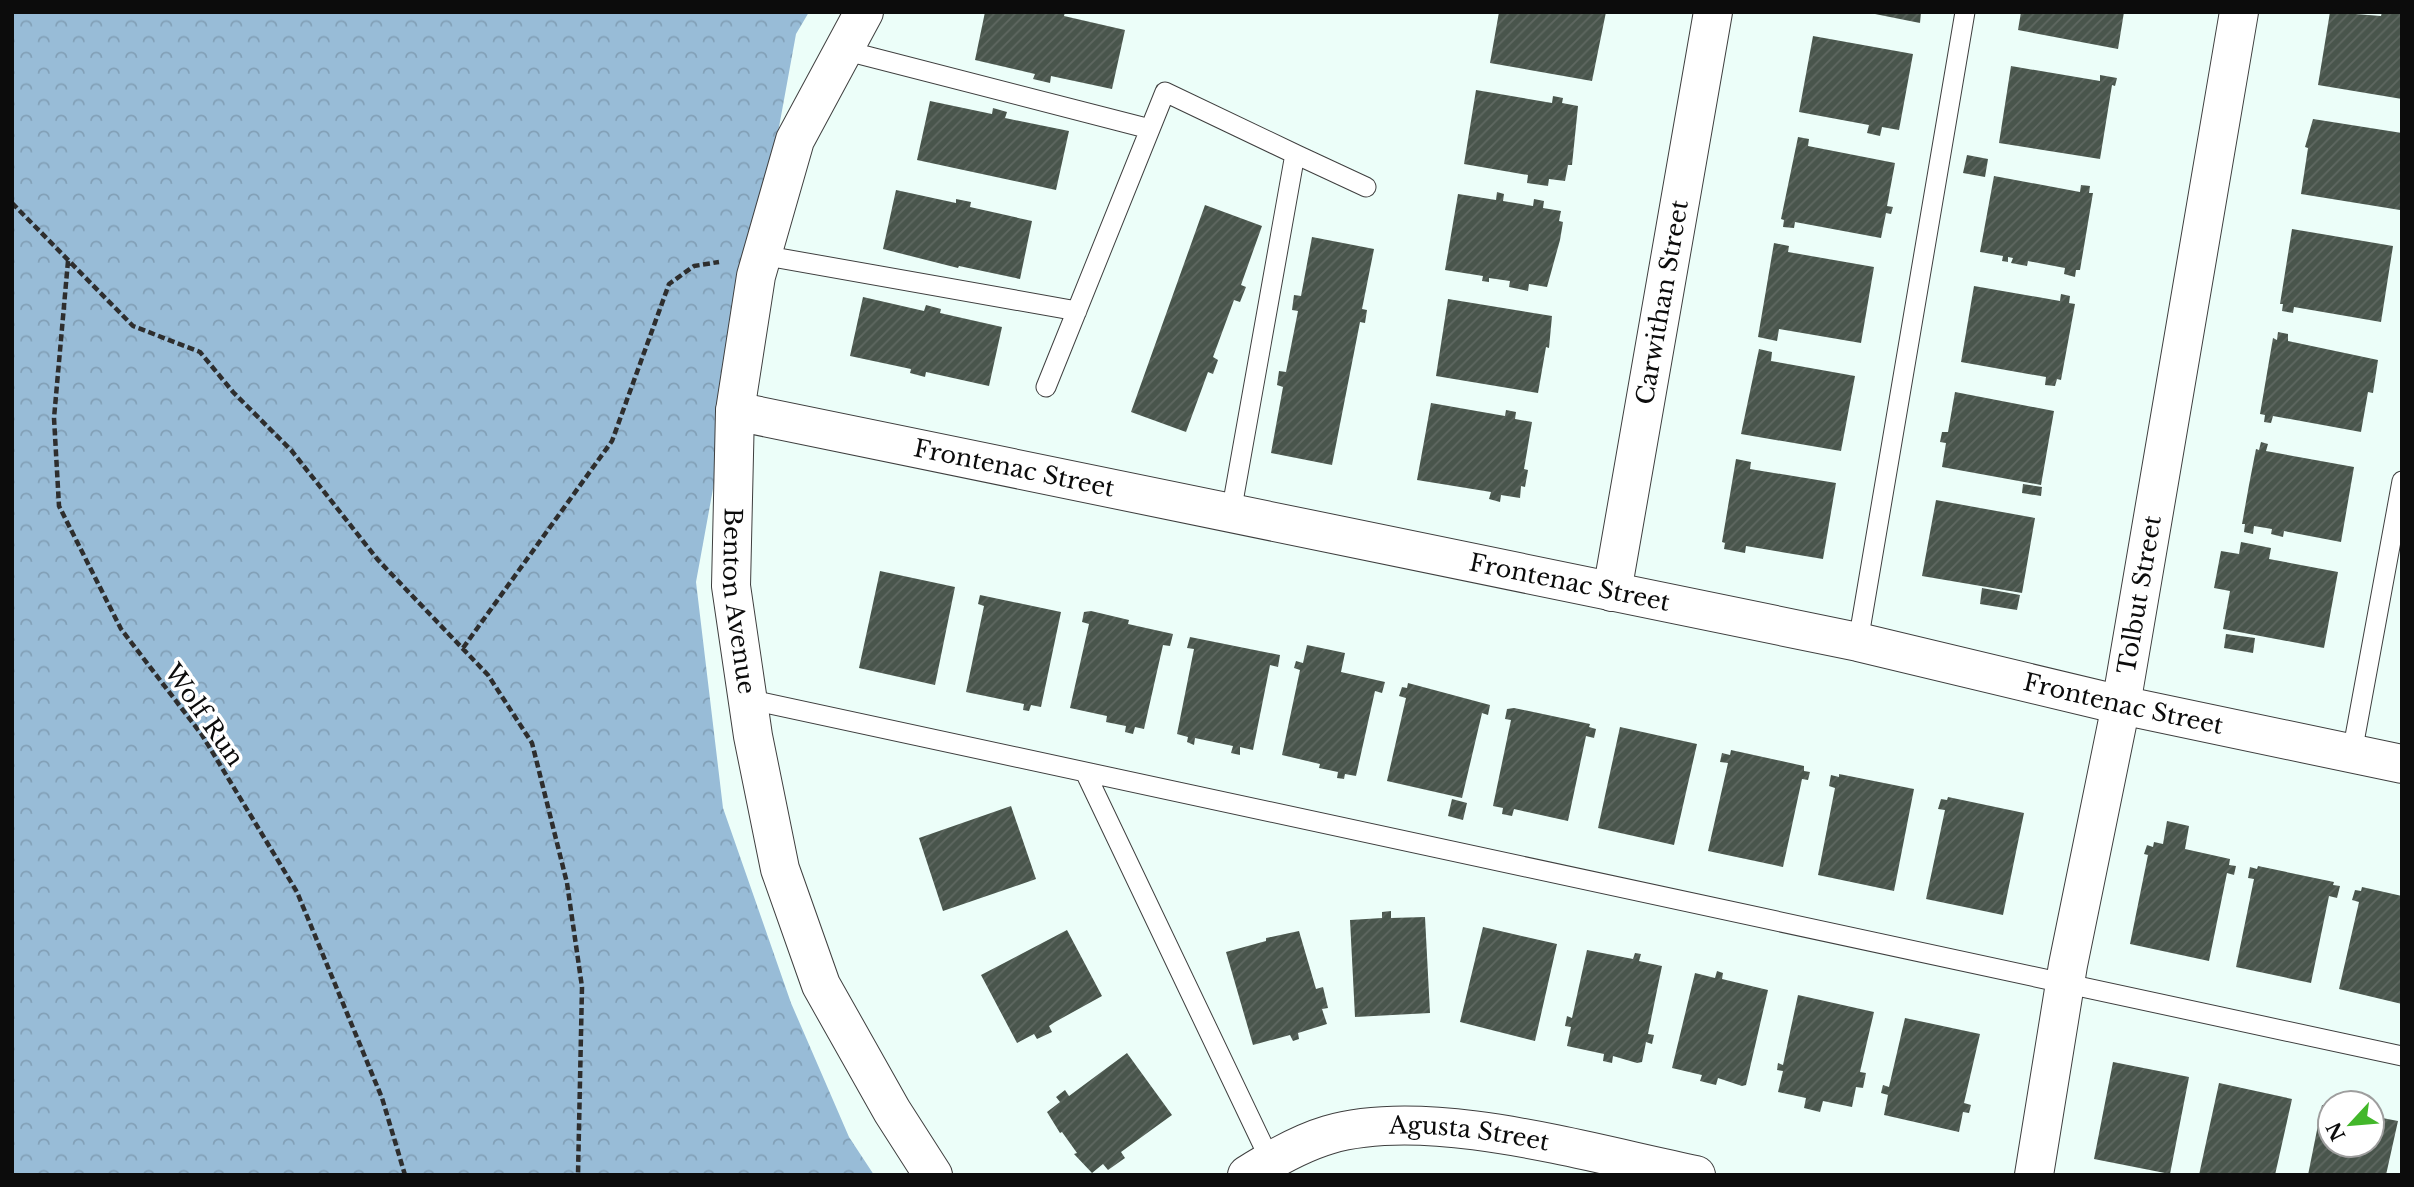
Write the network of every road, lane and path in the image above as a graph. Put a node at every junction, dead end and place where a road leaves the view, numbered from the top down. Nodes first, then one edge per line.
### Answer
1 (864, 12) edge
2 (1713, 12) edge
3 (1965, 12) edge
4 (2239, 12) edge
5 (843, 50) junction
6 (1150, 129) junction
7 (1295, 154) junction
8 (1366, 187) dead end
9 (12, 203) edge
10 (762, 255) junction
11 (68, 261) junction
12 (1077, 312) junction
13 (1046, 387) dead end
14 (735, 411) junction
15 (2402, 481) edge
16 (1231, 513) junction
17 (1612, 592) junction
18 (1858, 642) junction
19 (463, 648) junction
20 (747, 699) junction
21 (2121, 705) junction
22 (2352, 753) junction
23 (2402, 764) edge
24 (1085, 772) junction
25 (2065, 985) junction
26 (2402, 1056) edge
27 (1259, 1169) edge
28 (405, 1175) edge
29 (578, 1175) edge
30 (933, 1175) edge
31 (1696, 1175) edge
32 (2034, 1175) edge

1 - 5 street, Benton Avenue
2 - 17 street, Carwithan Street
3 - 18 lane
4 - 21 street, Tolbut Street
5 - 6 lane
5 - 10 street, Benton Avenue
6 - 7 lane
6 - 12 lane
7 - 8 lane
7 - 16 lane
9 - 11 path
10 - 12 lane
10 - 14 street, Benton Avenue
10 - 19 path
11 - 19 path
11 - 28 path, Wolf Run
12 - 13 lane
14 - 16 street, Frontenac Street
14 - 20 street, Benton Avenue
15 - 22 lane
16 - 17 street, Frontenac Street
17 - 18 street, Frontenac Street
18 - 21 street, Frontenac Street
19 - 29 path
20 - 24 lane
20 - 30 street, Benton Avenue
21 - 22 street, Frontenac Street
21 - 25 street, Tolbut Street
22 - 23 street, Frontenac Street
24 - 25 lane
24 - 27 lane
25 - 26 lane
25 - 32 street, Tolbut Street
27 - 31 street, Agusta Street

